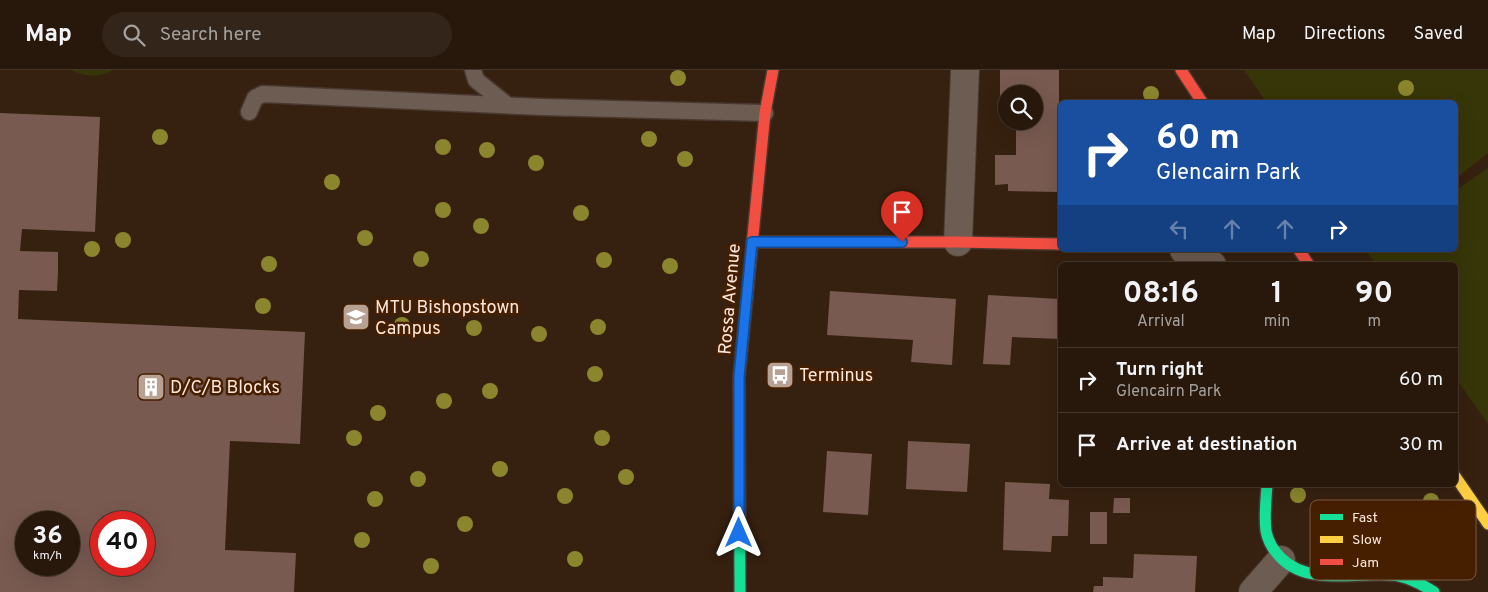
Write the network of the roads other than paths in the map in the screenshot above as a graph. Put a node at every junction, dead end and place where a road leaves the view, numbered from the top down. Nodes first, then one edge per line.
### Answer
1 (473, 70) edge
2 (773, 70) edge
3 (964, 70) edge
4 (1181, 70) edge
5 (1201, 100) edge
6 (506, 104) junction
7 (249, 112) dead end
8 (765, 113) junction
9 (752, 242) junction
10 (958, 242) junction
11 (1058, 244) edge
12 (1190, 252) edge
13 (1208, 262) edge
14 (1458, 480) edge
15 (1267, 487) edge
16 (1472, 500) edge
17 (1476, 507) edge
18 (1488, 524) edge
19 (1281, 560) junction
20 (1310, 573) edge
21 (1413, 580) edge
22 (740, 592) edge
23 (1253, 592) edge
24 (1434, 592) edge

1 - 6 lane
2 - 8 street, Rossa Avenue
3 - 10 street
4 - 5 street
6 - 7 lane
6 - 8 lane
8 - 9 street, Rossa Avenue
9 - 10 street
9 - 22 street, Rossa Avenue
10 - 11 street
12 - 13 street
14 - 16 street
15 - 19 street
17 - 18 street
19 - 20 street
19 - 23 street
21 - 24 street

